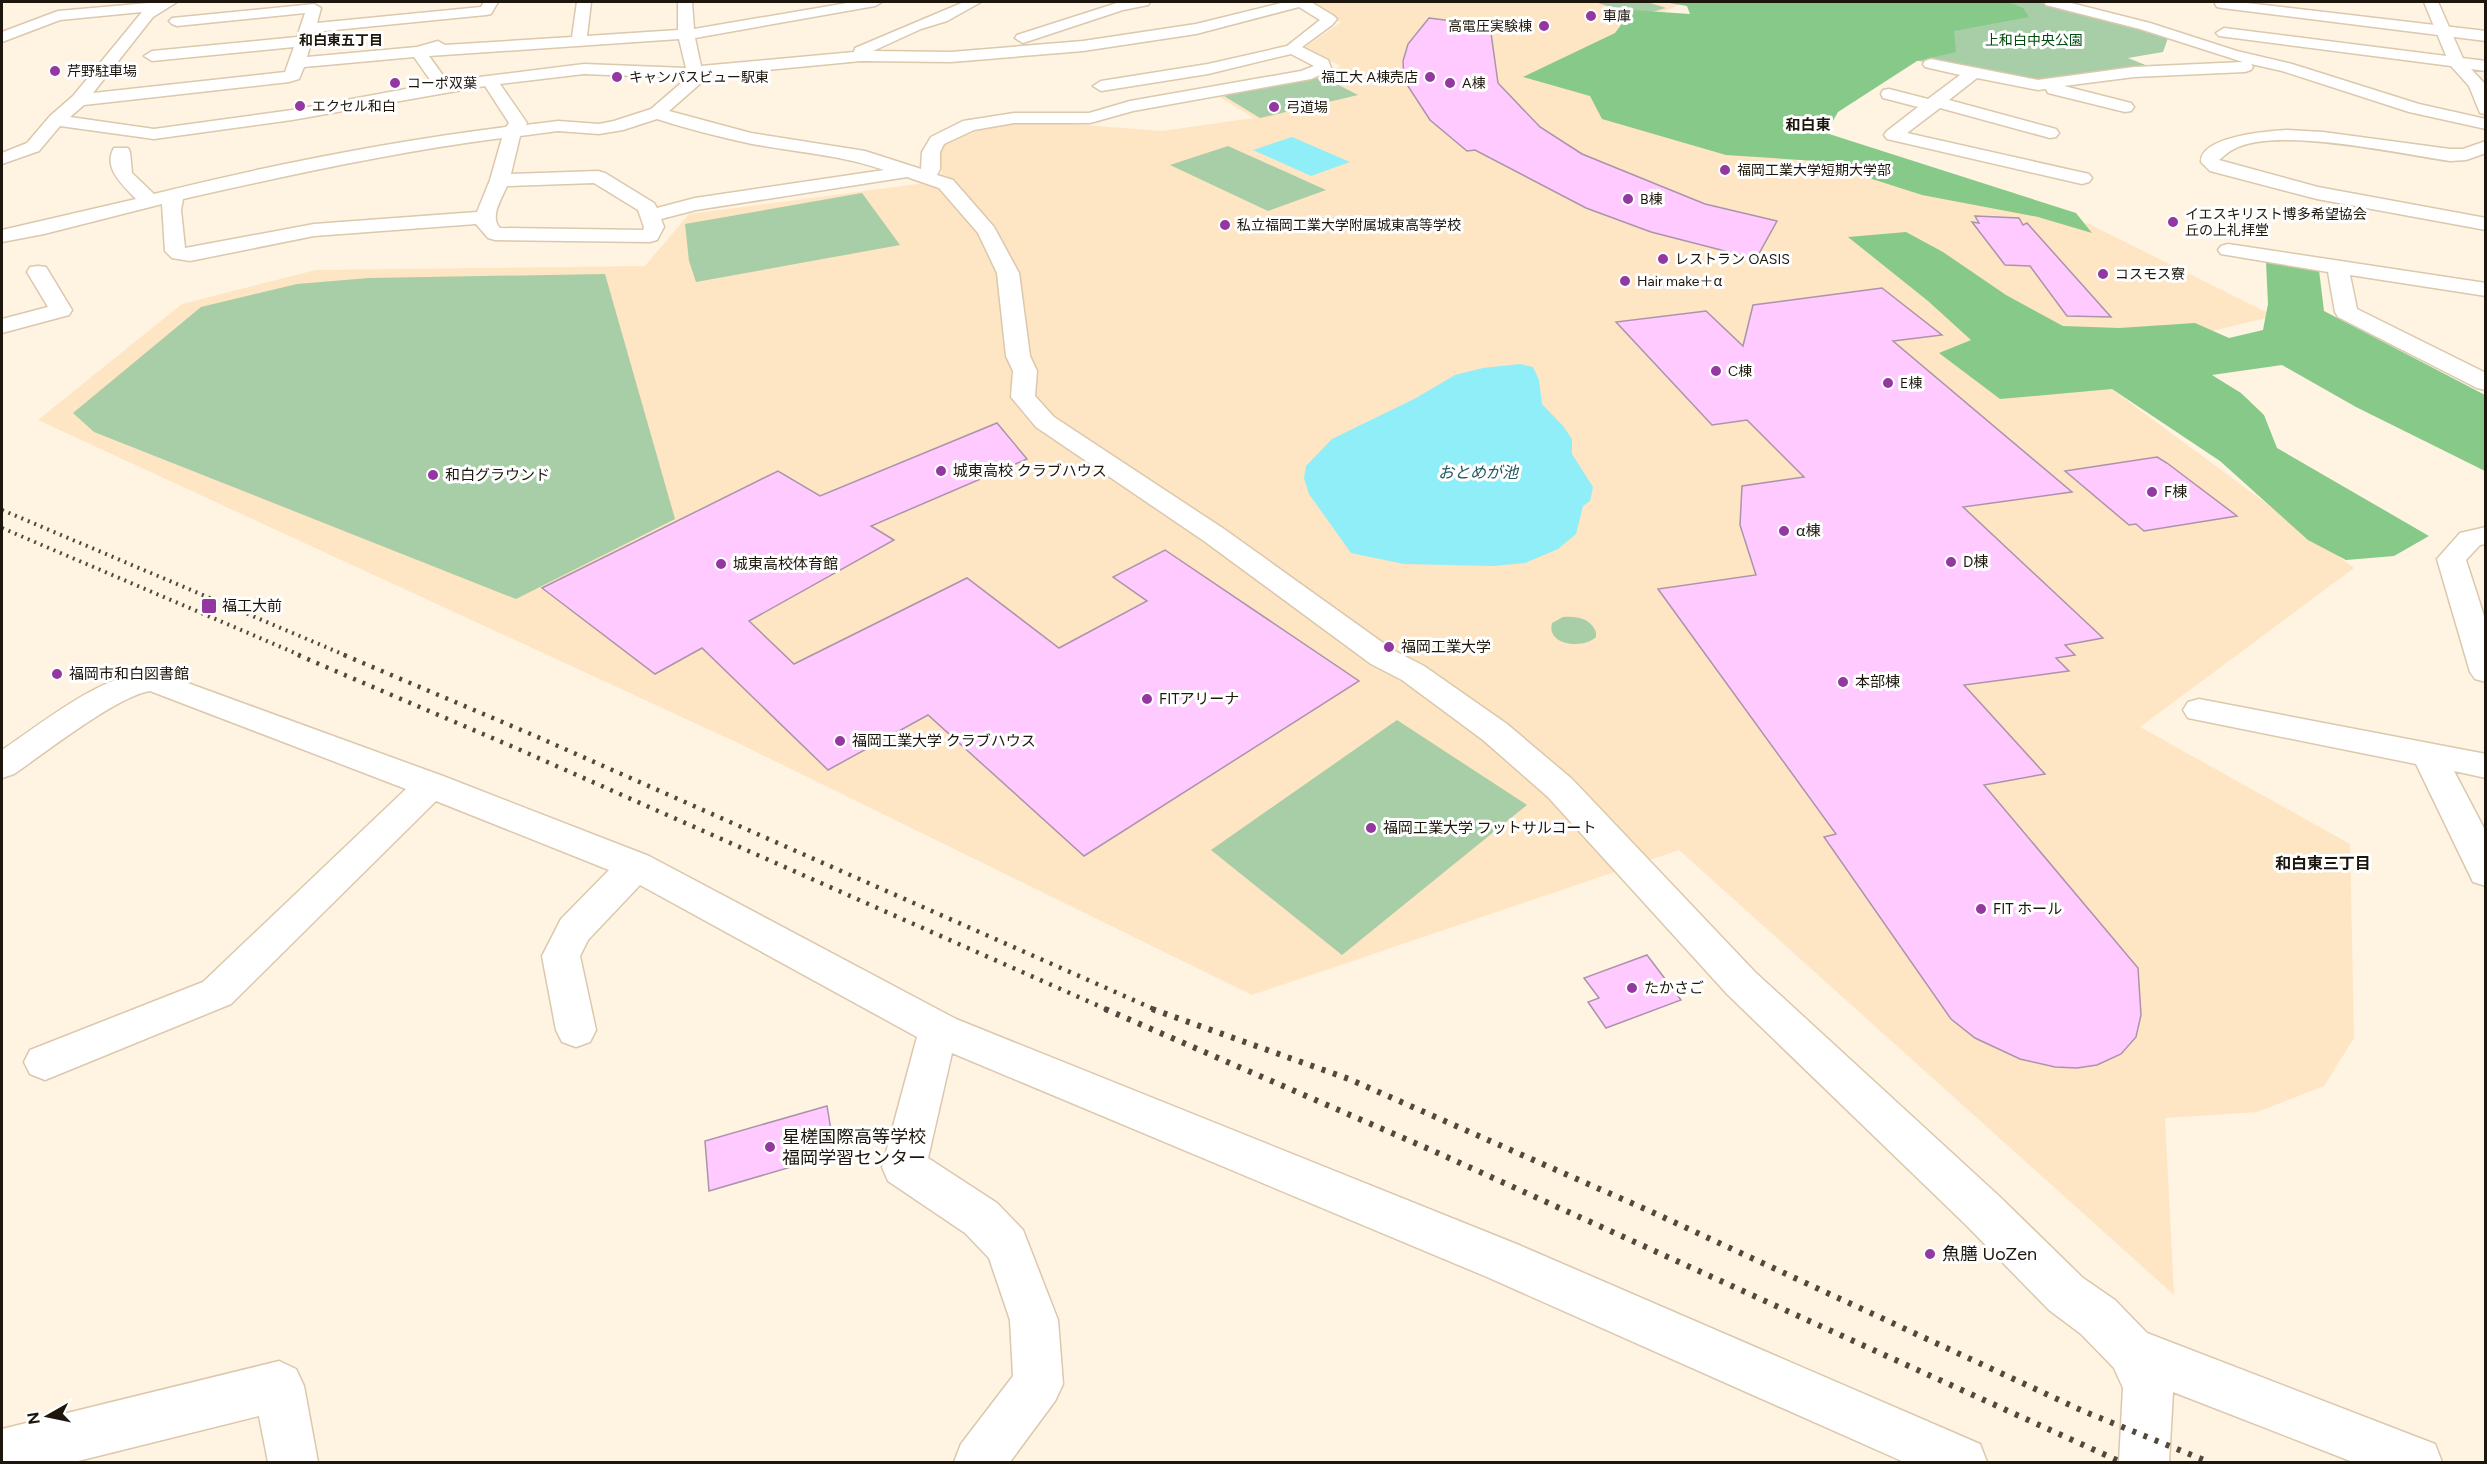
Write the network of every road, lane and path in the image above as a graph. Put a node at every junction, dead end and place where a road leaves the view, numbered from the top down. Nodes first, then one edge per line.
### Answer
1 (491, 2) edge
2 (584, 2) edge
3 (685, 2) edge
4 (875, 2) edge
5 (974, 2) edge
6 (1143, 2) edge
7 (1300, 2) edge
8 (2051, 2) edge
9 (2431, 2) edge
10 (2222, 3) edge
11 (165, 4) edge
12 (2327, 9) edge
13 (469, 13) junction
14 (177, 21) dead end
15 (2443, 31) junction
16 (2224, 33) junction
17 (686, 34) junction
18 (306, 35) junction
19 (2486, 36) edge
20 (2, 37) edge
21 (579, 41) junction
22 (2206, 46) junction
23 (2337, 47) junction
24 (1293, 49) junction
25 (418, 52) junction
26 (984, 55) junction
27 (152, 56) dead end
28 (926, 56) junction
29 (852, 57) junction
30 (297, 63) junction
31 (2457, 63) junction
32 (1931, 64) dead end
33 (2273, 64) junction
34 (2486, 66) edge
35 (695, 72) junction
36 (1974, 72) junction
37 (907, 74) dead end
38 (489, 80) junction
39 (2479, 82) edge
40 (2038, 85) junction
41 (443, 87) junction
42 (1889, 94) dead end
43 (79, 100) junction
44 (1935, 104) junction
45 (1130, 106) junction
46 (2125, 106) dead end
47 (2486, 109) edge
48 (657, 112) junction
49 (56, 120) junction
50 (2486, 124) edge
51 (513, 130) junction
52 (2050, 133) dead end
53 (2486, 146) edge
54 (121, 152) dead end
55 (2, 159) edge
56 (917, 174) junction
57 (2082, 178) dead end
58 (500, 180) junction
59 (174, 195) junction
60 (150, 201) junction
61 (650, 216) junction
62 (484, 217) junction
63 (2486, 224) edge
64 (2, 236) edge
65 (2228, 250) dead end
66 (2338, 267) junction
67 (38, 272) dead end
68 (2486, 290) edge
69 (2, 326) edge
70 (2486, 383) edge
71 (2486, 535) edge
72 (2486, 672) edge
73 (2199, 711) dead end
74 (2428, 755) junction
75 (2, 766) edge
76 (2486, 766) edge
77 (431, 785) junction
78 (636, 866) junction
79 (2486, 872) edge
80 (576, 1030) dead end
81 (942, 1031) junction
82 (45, 1062) dead end
83 (2131, 1352) junction
84 (2, 1455) edge
85 (293, 1462) edge
86 (979, 1462) edge
87 (1962, 1462) edge
88 (2144, 1462) edge
89 (2417, 1462) edge

1 - 13 street
2 - 21 street
3 - 17 street
4 - 17 street
5 - 29 street
6 - 26 street
7 - 24 street
7 - 26 street
8 - 22 street
9 - 15 street
10 - 12 street
10 - 16 street
11 - 20 street
11 - 43 street
12 - 15 street
12 - 23 street
13 - 18 street
13 - 25 street
14 - 18 street
15 - 19 street
15 - 31 street
16 - 22 street
16 - 23 street
17 - 21 street
17 - 35 street
18 - 27 street
18 - 30 street
21 - 25 street
22 - 33 street
23 - 31 street
24 - 45 street
24 - 45 street
25 - 30 street
25 - 41 street
26 - 28 street
28 - 29 street
28 - 37 street
29 - 35 street
30 - 43 street
31 - 34 street
31 - 39 street
32 - 36 street
33 - 40 street
33 - 50 street
35 - 38 street
35 - 48 street
36 - 40 street
36 - 44 street
38 - 41 street
38 - 51 street
39 - 47 street
40 - 46 street
41 - 49 street
42 - 44 street
43 - 49 street
44 - 52 street
44 - 57 street
45 - 56 street
48 - 51 street
48 - 56 street
49 - 55 street
51 - 58 street
51 - 59 street
53 - 63 street
54 - 60 street
56 - 61 street
56 - 83 street
58 - 61 street
58 - 62 street
59 - 60 street
59 - 62 street
60 - 64 street
61 - 62 street
65 - 66 street
66 - 68 street
66 - 70 street
67 - 69 street
71 - 72 street
73 - 74 street
74 - 76 street
74 - 79 street
75 - 77 street
77 - 78 street
77 - 82 street
78 - 80 street
78 - 81 street
81 - 86 street
81 - 87 street
83 - 88 street
83 - 89 street
84 - 85 street

